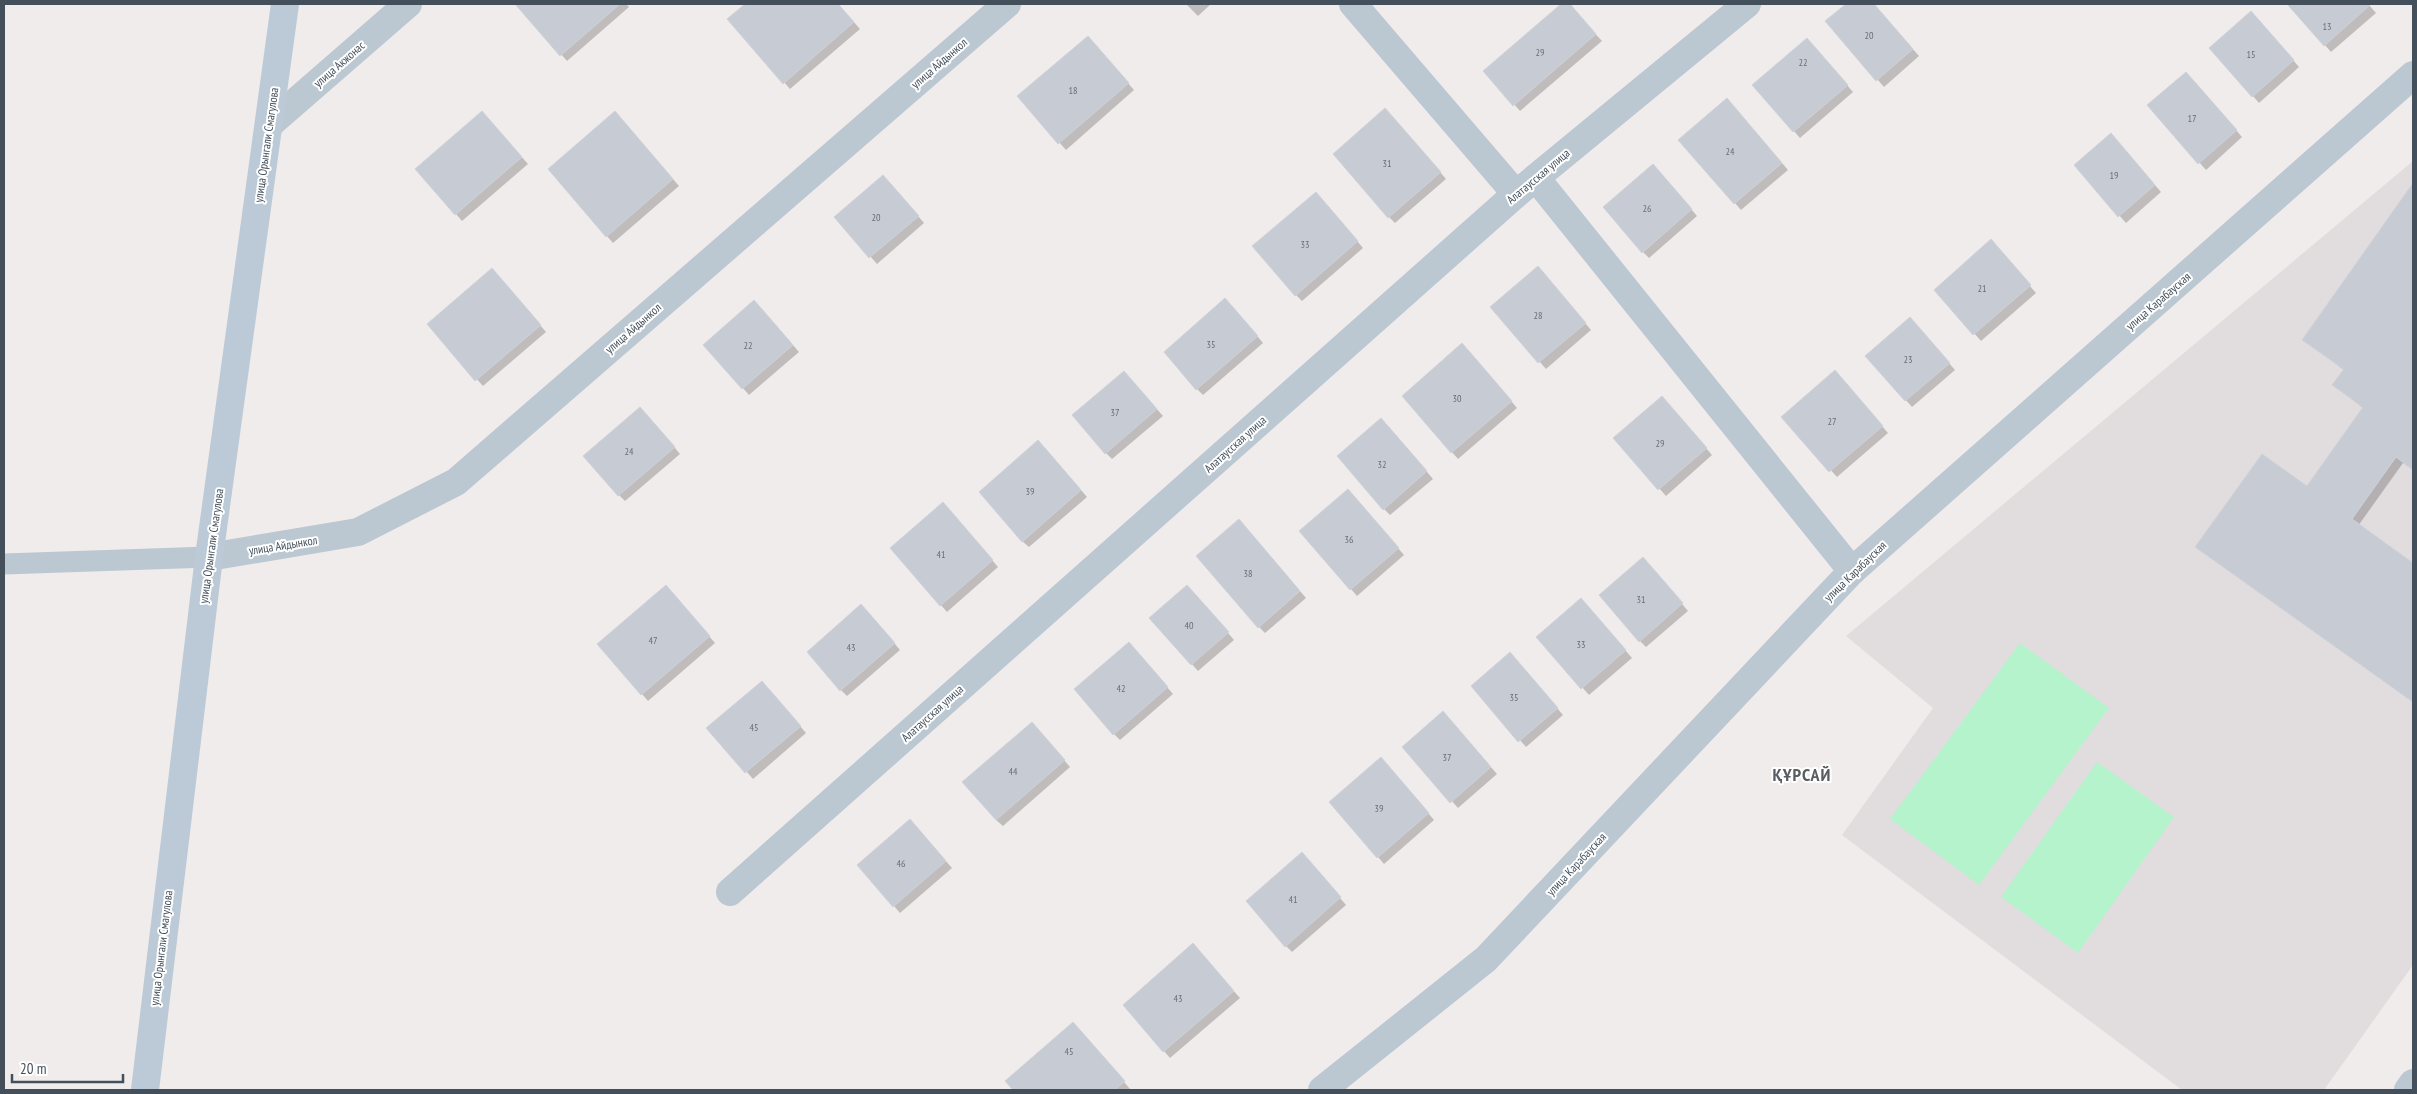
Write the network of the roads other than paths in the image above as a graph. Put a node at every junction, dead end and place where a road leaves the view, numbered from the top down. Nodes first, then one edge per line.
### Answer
1 (286, 4) edge
2 (408, 4) edge
3 (1007, 4) edge
4 (1353, 4) edge
5 (1747, 4) edge
6 (2413, 75) edge
7 (270, 124) junction
8 (1526, 186) junction
9 (209, 557) junction
10 (4, 564) edge
11 (1852, 571) junction
12 (730, 892) dead end
13 (2413, 1083) edge
14 (145, 1090) edge
15 (1322, 1090) edge
16 (2408, 1090) edge

1 - 7 main road, улица Орынгали Смагулова
2 - 7 street, улица Акжонас
3 - 9 street, улица Айдынкол
4 - 8 street
5 - 8 street, Алатаусская улица
6 - 11 street, улица Карабауская
7 - 9 main road, улица Орынгали Смагулова
8 - 11 street
8 - 12 street, Алатаусская улица
9 - 10 lane
9 - 14 main road, улица Орынгали Смагулова
11 - 15 street, улица Карабауская
13 - 16 street

